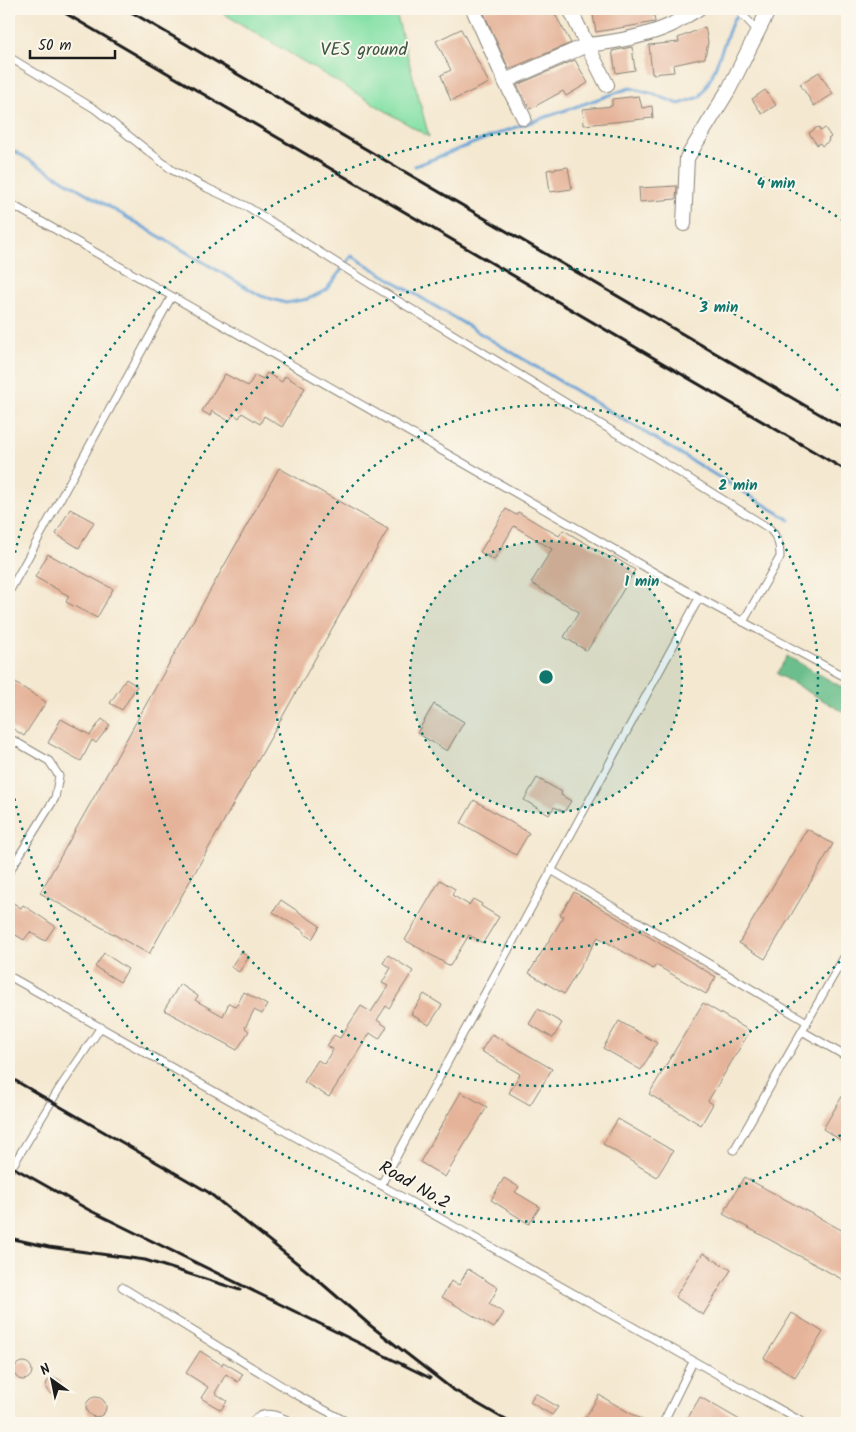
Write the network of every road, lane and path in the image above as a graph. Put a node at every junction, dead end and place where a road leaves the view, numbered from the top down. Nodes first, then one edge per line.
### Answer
1 (473, 9) edge
2 (570, 9) edge
3 (698, 9) edge
4 (736, 9) edge
5 (769, 9) edge
6 (758, 30) junction
7 (588, 44) junction
8 (9, 57) edge
9 (505, 81) junction
10 (607, 85) dead end
11 (524, 118) dead end
12 (9, 202) edge
13 (684, 224) dead end
14 (172, 296) junction
15 (9, 592) edge
16 (699, 598) junction
17 (744, 622) junction
18 (847, 678) edge
19 (9, 738) edge
20 (551, 870) junction
21 (9, 872) edge
22 (847, 952) edge
23 (9, 976) edge
24 (807, 1022) junction
25 (101, 1027) junction
26 (802, 1031) junction
27 (847, 1057) edge
28 (734, 1150) dead end
29 (9, 1172) edge
30 (381, 1185) junction
31 (122, 1287) dead end
32 (693, 1362) junction
33 (252, 1423) edge
34 (294, 1423) edge
35 (349, 1423) edge
36 (663, 1423) edge
37 (804, 1423) edge

1 - 9 street
2 - 7 street
3 - 7 street
4 - 6 lane
5 - 6 street
6 - 13 street
7 - 9 street
7 - 10 street
8 - 17 lane
9 - 11 street
12 - 14 lane
14 - 15 lane
14 - 16 lane
16 - 17 lane
16 - 20 lane
17 - 18 lane
19 - 21 lane
20 - 24 lane
20 - 30 lane
22 - 24 lane
23 - 25 lane, Road No.2
24 - 26 lane
25 - 29 lane
25 - 30 lane, Road No.2
26 - 27 lane
26 - 28 lane
30 - 32 lane, Road No.2
31 - 35 lane
32 - 36 lane
32 - 37 lane, Road No.2
33 - 34 lane

